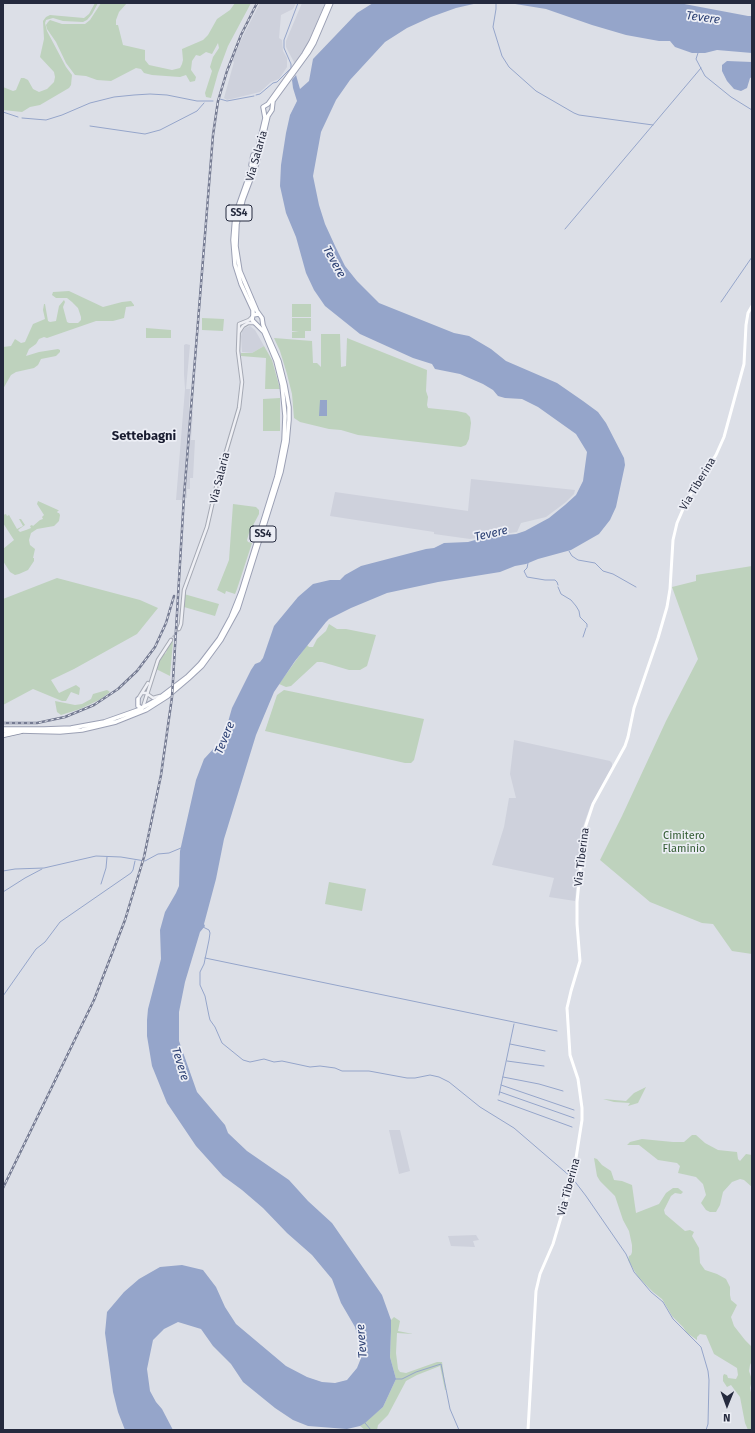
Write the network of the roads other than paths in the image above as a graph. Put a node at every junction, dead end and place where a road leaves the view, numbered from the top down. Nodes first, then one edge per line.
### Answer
1 (328, 3) edge
2 (331, 3) edge
3 (297, 68) junction
4 (287, 81) junction
5 (268, 104) junction
6 (271, 110) junction
7 (264, 113) junction
8 (253, 154) dead end
9 (249, 174) junction
10 (238, 290) dead end
11 (247, 297) junction
12 (752, 306) edge
13 (259, 314) junction
14 (253, 316) junction
15 (262, 320) junction
16 (254, 324) junction
17 (238, 333) junction
18 (179, 629) tunnel mouth
19 (171, 640) tunnel mouth
20 (145, 693) junction
21 (166, 693) junction
22 (138, 699) joint
23 (143, 710) junction
24 (3, 730) edge
25 (21, 731) junction
26 (3, 735) edge
27 (528, 1430) edge

1 - 3 main road, Via Salaria / SS4
2 - 3 main road, Via Salaria / SS4
3 - 4 main road, Via Salaria / SS4
4 - 5 main road, Via Salaria / SS4
4 - 6 main road, Via Salaria / SS4
5 - 6 main road
5 - 7 main road
6 - 7 main road
6 - 13 main road, Via Salaria / SS4
7 - 9 main road, Via Salaria / SS4
8 - 9 main road
9 - 11 main road, Via Salaria / SS4
10 - 11 main road
11 - 14 main road, Via Salaria / SS4
12 - 27 main road, Via Tiberina
13 - 14 main road
13 - 15 main road
14 - 16 main road
14 - 17 street, Via Salaria
15 - 16 main road
15 - 23 main road, SS4
16 - 17 street
16 - 21 main road, SS4
17 - 18 street, Via Salaria
19 - 20 street
20 - 21 street
20 - 22 street
20 - 23 street
21 - 23 main road, SS4
22 - 23 main road
23 - 24 main road, SS4
23 - 25 main road, SS4
24 - 25 main road, SS4
25 - 26 highway

